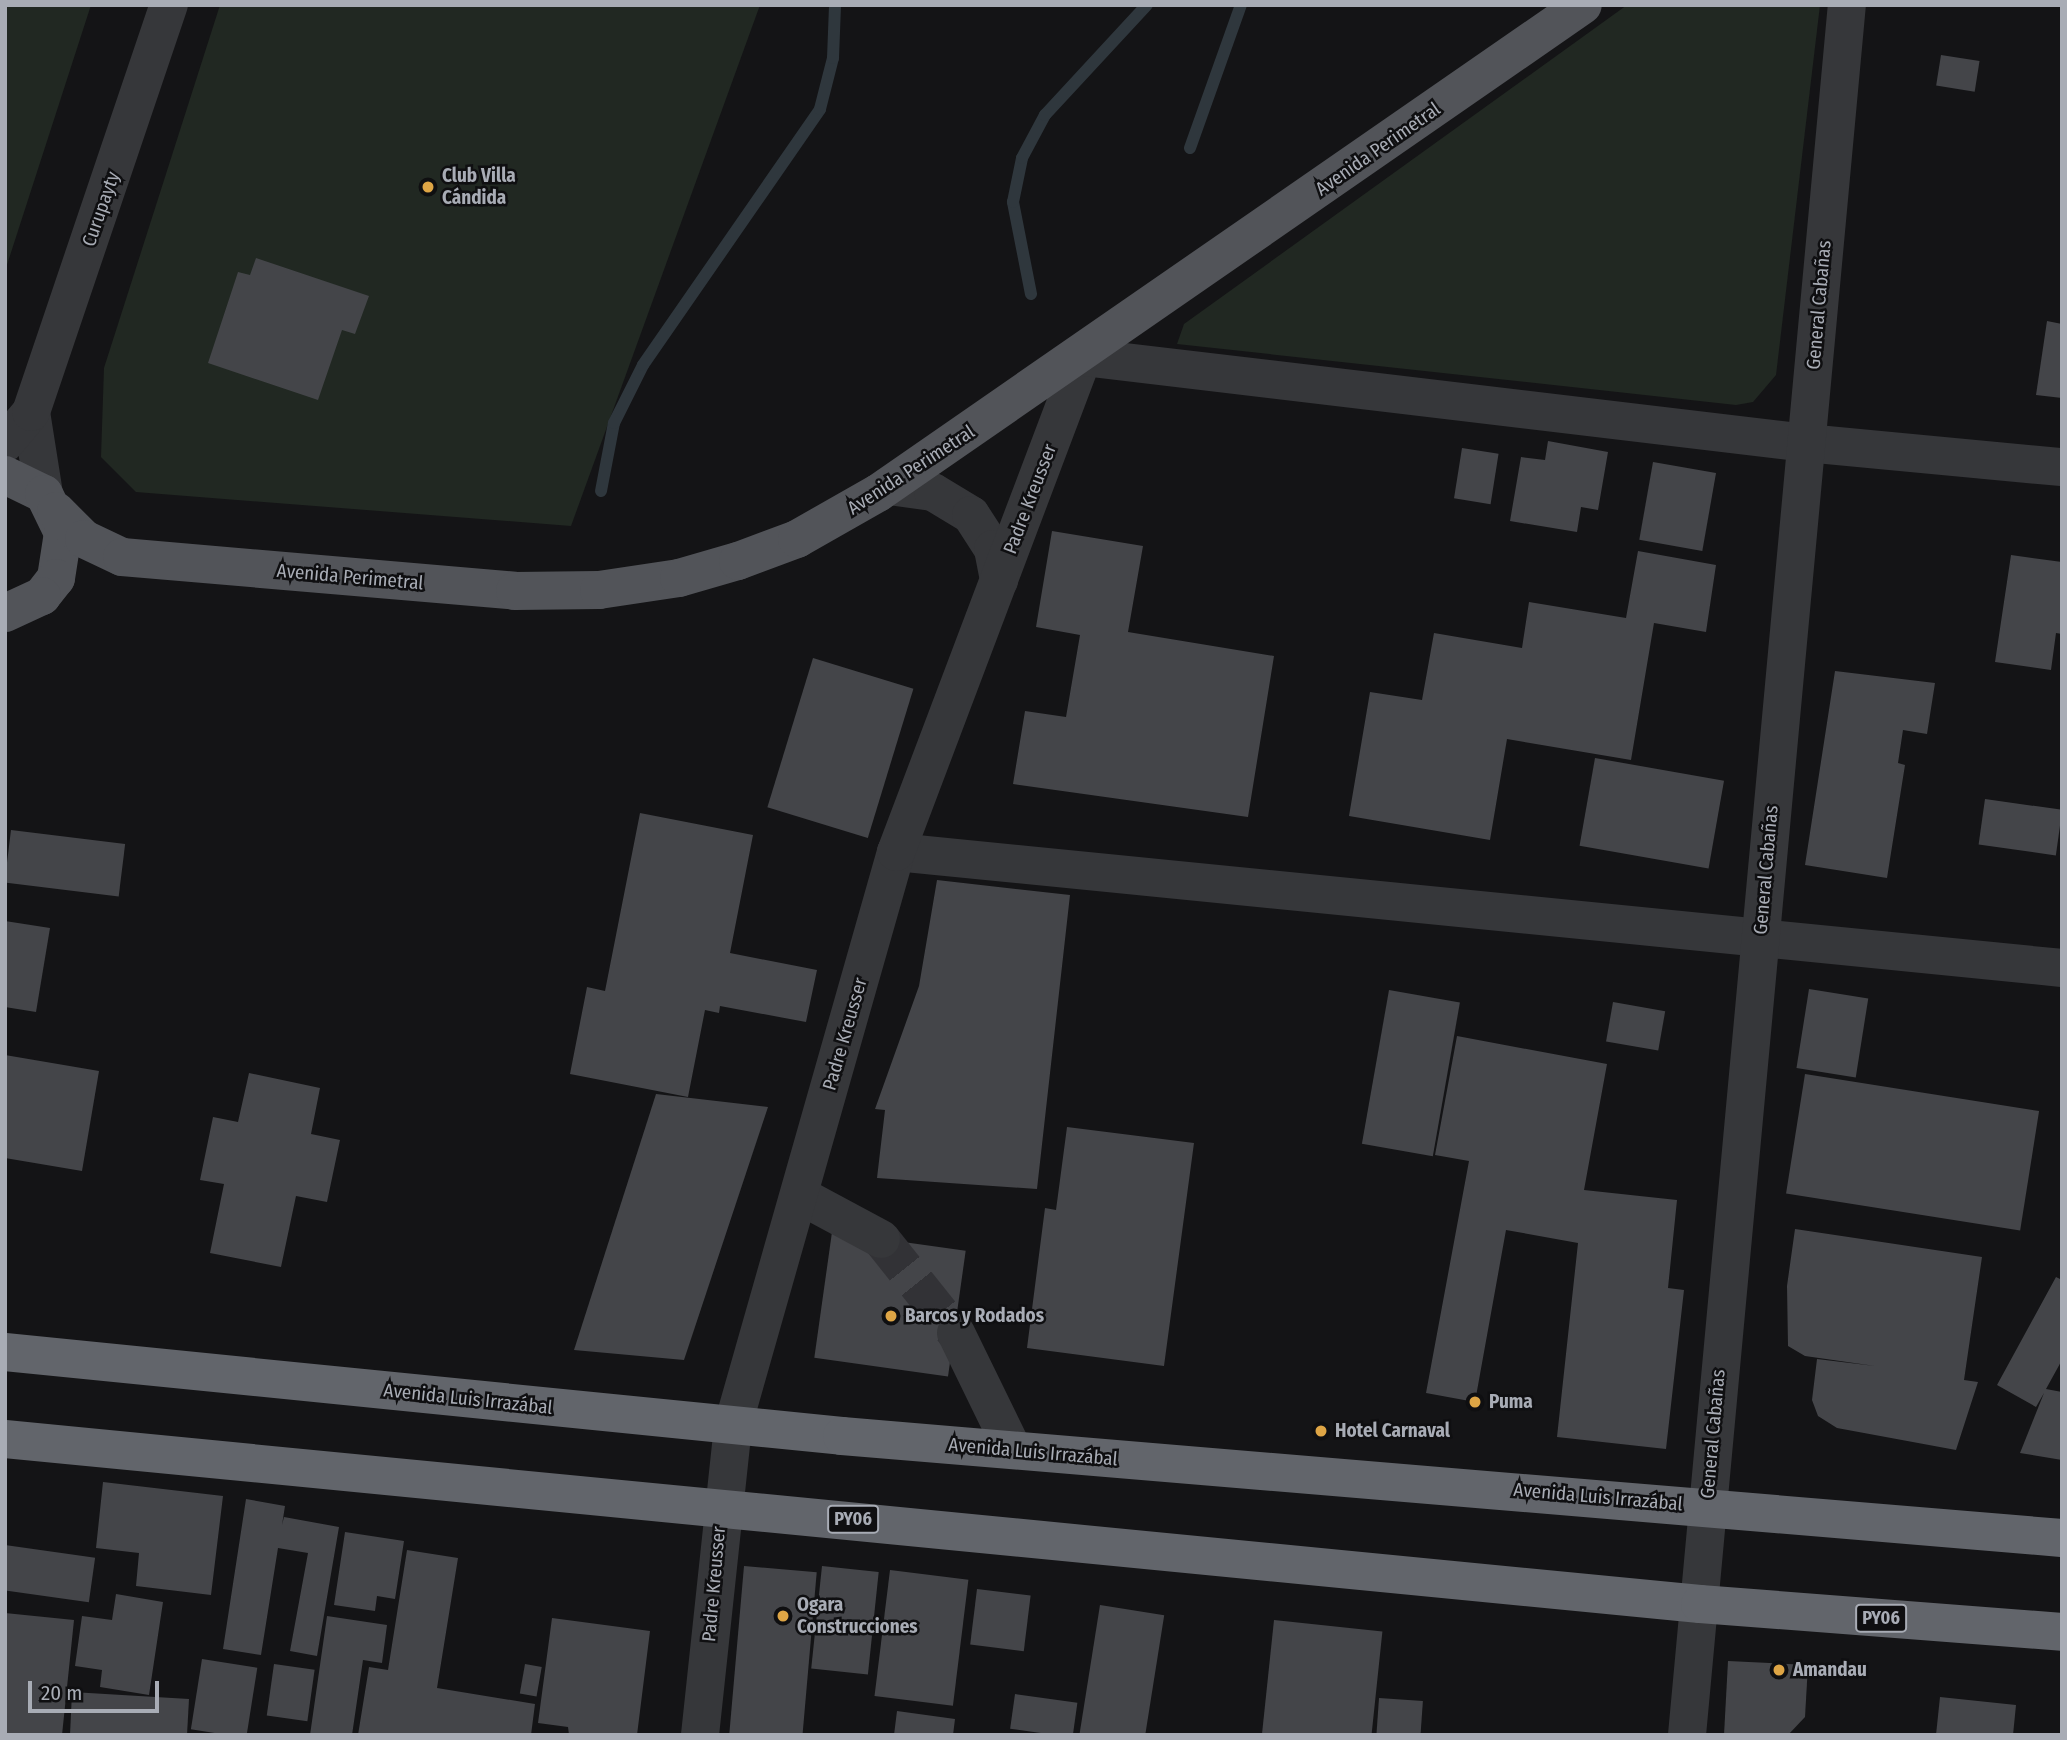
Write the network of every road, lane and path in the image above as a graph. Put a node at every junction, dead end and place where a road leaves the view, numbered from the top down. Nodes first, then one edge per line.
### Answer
1 (169, 5) edge
2 (1583, 5) edge
3 (1847, 5) edge
4 (1083, 357) junction
5 (31, 412) junction
6 (5, 443) edge
7 (1806, 443) junction
8 (2062, 467) edge
9 (5, 475) edge
10 (889, 486) junction
11 (50, 502) junction
12 (122, 557) junction
13 (999, 580) junction
14 (18, 609) edge
15 (897, 852) junction
16 (1759, 941) junction
17 (2062, 968) edge
18 (799, 1195) junction
19 (881, 1239) tunnel mouth
20 (956, 1333) tunnel mouth
21 (5, 1352) edge
22 (733, 1425) junction
23 (5, 1439) edge
24 (1013, 1450) junction
25 (722, 1506) junction
26 (1707, 1506) junction
27 (2062, 1538) edge
28 (1700, 1604) junction
29 (2062, 1632) edge
30 (700, 1735) edge
31 (1687, 1735) edge

1 - 5 street, Curupayty
2 - 4 main road, Avenida Perimetral
3 - 7 street, General Cabañas
4 - 7 street
4 - 10 main road, Avenida Perimetral
4 - 13 street, Padre Kreusser
5 - 6 street, Curupayty
5 - 11 street, Curupayty
7 - 8 street
7 - 16 street, General Cabañas
9 - 11 main road, Avenida Perimetral
10 - 12 main road, Avenida Perimetral
10 - 13 street
11 - 12 main road, Avenida Perimetral
11 - 14 main road, Avenida Perimetral
12 - 14 main road, Avenida Perimetral
13 - 15 street, Padre Kreusser
15 - 16 street
15 - 18 street, Padre Kreusser
16 - 17 street
16 - 26 street, General Cabañas
18 - 19 street
18 - 22 street, Padre Kreusser
20 - 24 street
21 - 22 highway, Avenida Luis Irrazábal
22 - 24 highway, Avenida Luis Irrazábal
22 - 25 street, Padre Kreusser
23 - 25 highway, PY06
24 - 26 highway, Avenida Luis Irrazábal
25 - 28 highway, PY06
25 - 30 street, Padre Kreusser
26 - 27 highway, Avenida Luis Irrazábal
26 - 28 street, General Cabañas
28 - 29 highway, PY06
28 - 31 street, General Cabañas

